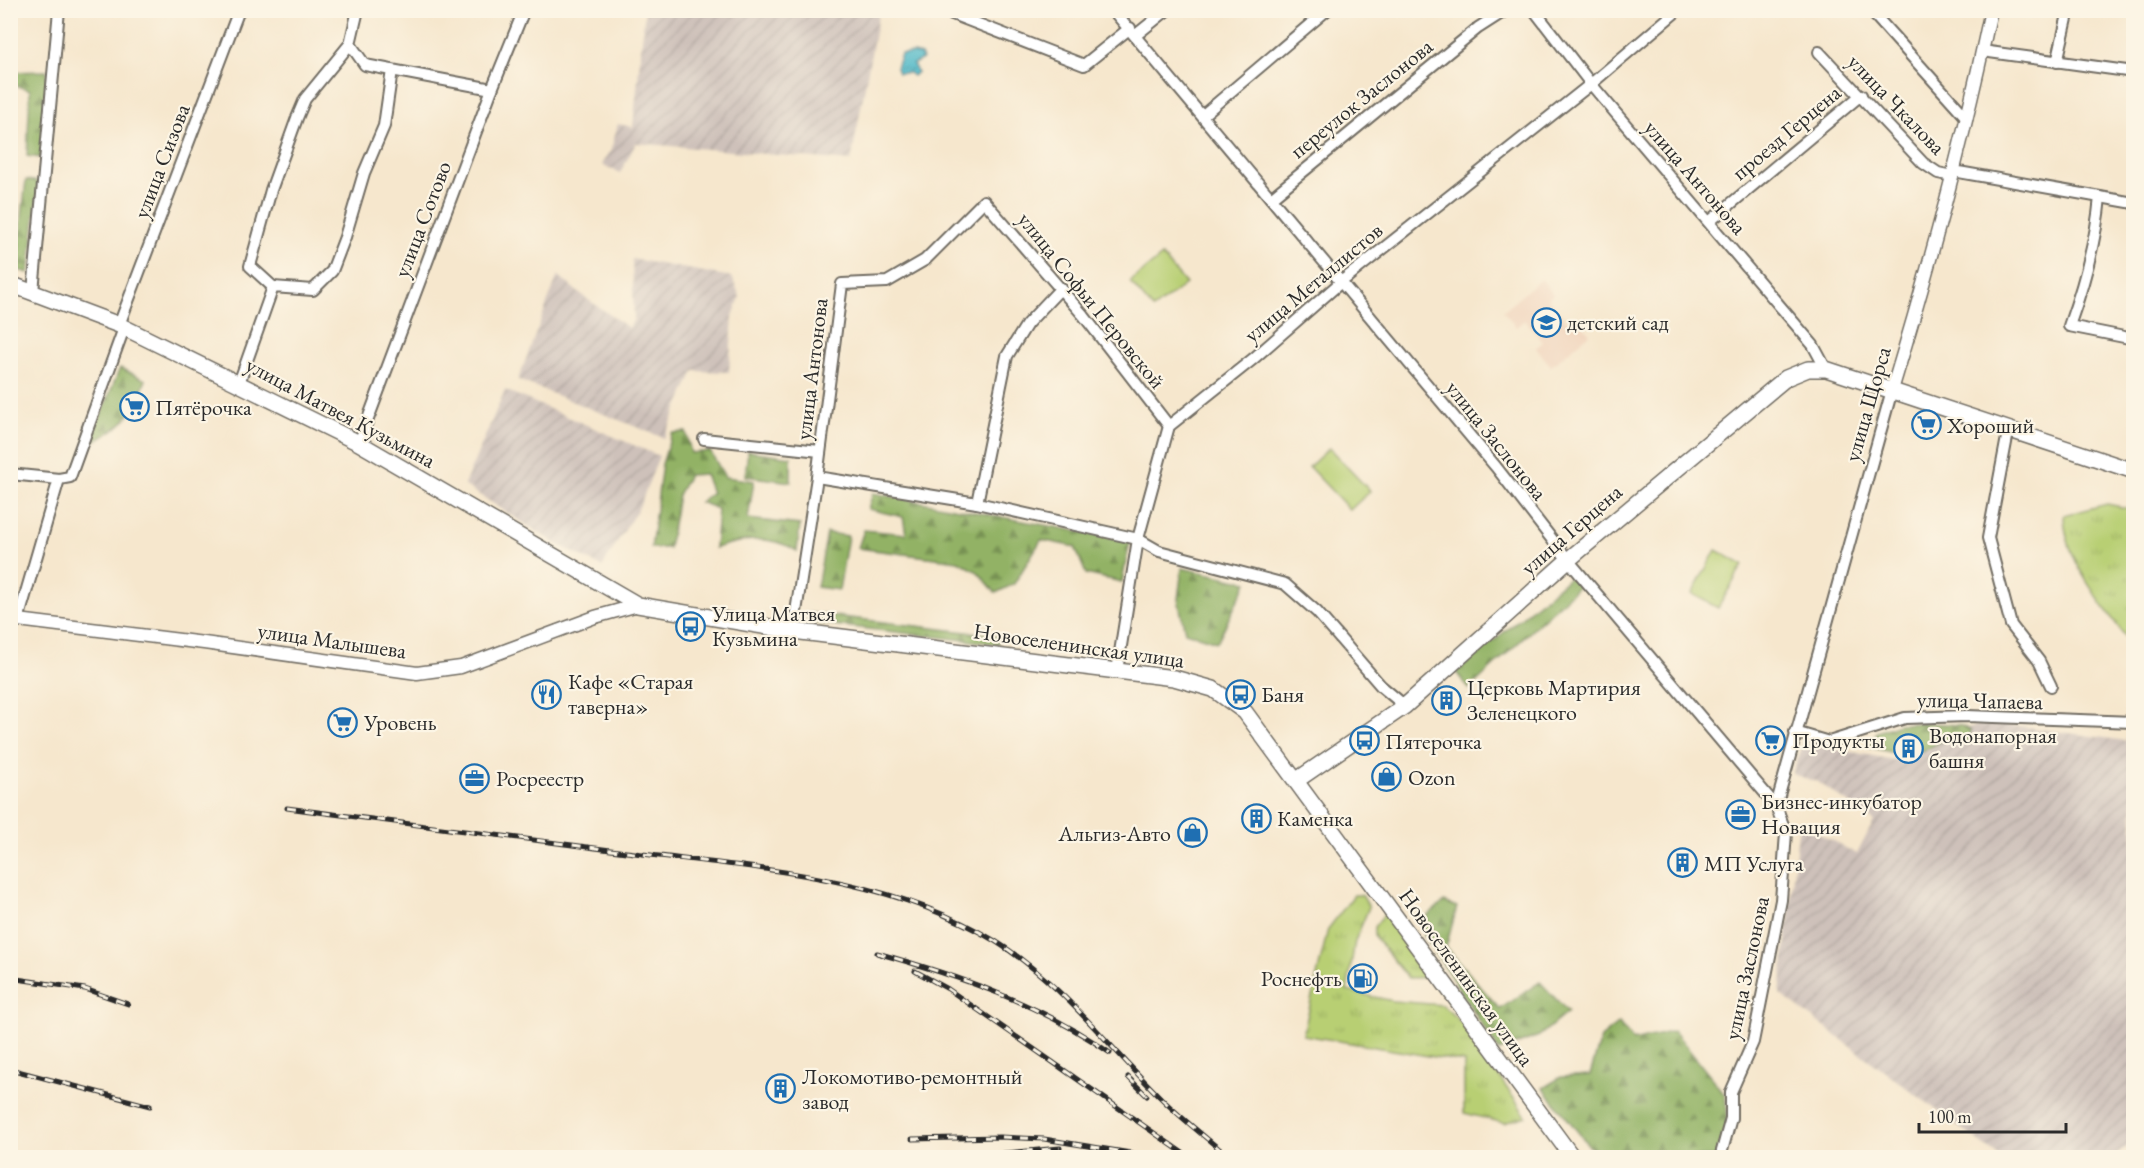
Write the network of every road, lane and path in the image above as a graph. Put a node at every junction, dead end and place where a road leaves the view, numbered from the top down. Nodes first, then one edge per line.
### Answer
1 (59, 10) edge
2 (239, 10) edge
3 (358, 10) edge
4 (524, 10) edge
5 (942, 10) edge
6 (1113, 10) edge
7 (1167, 10) edge
8 (1327, 10) edge
9 (1506, 10) edge
10 (1534, 10) edge
11 (1678, 10) edge
12 (1870, 10) edge
13 (1991, 10) edge
14 (2069, 10) edge
15 (1133, 32) junction
16 (350, 44) junction
17 (1982, 51) junction
18 (1820, 52) dead end
19 (2057, 62) junction
20 (392, 70) junction
21 (2133, 72) edge
22 (1591, 84) junction
23 (492, 89) junction
24 (1861, 95) junction
25 (1203, 115) junction
26 (1967, 118) junction
27 (1952, 174) junction
28 (2100, 197) junction
29 (1271, 198) junction
30 (984, 201) joint
31 (2133, 203) edge
32 (1709, 222) junction
33 (1341, 282) junction
34 (10, 284) edge
35 (273, 287) junction
36 (1061, 288) junction
37 (33, 292) junction
38 (122, 326) junction
39 (2133, 339) edge
40 (1826, 369) junction
41 (239, 383) junction
42 (1892, 390) junction
43 (1169, 426) junction
44 (2008, 432) junction
45 (704, 439) dead end
46 (359, 443) junction
47 (820, 451) junction
48 (2133, 471) edge
49 (10, 474) edge
50 (817, 477) junction
51 (59, 479) junction
52 (976, 503) junction
53 (1138, 539) junction
54 (1568, 560) junction
55 (638, 605) junction
56 (14, 620) edge
57 (793, 631) junction
58 (1117, 671) junction
59 (2051, 686) dead end
60 (1405, 706) junction
61 (2133, 722) edge
62 (1795, 732) junction
63 (1297, 780) junction
64 (1776, 806) junction
65 (1573, 1158) edge
66 (1720, 1158) edge

1 - 37 street
2 - 38 street, улица Сизова
3 - 16 street
4 - 23 street, улица Сотово
5 - 15 street
6 - 15 street, улица Заслонова
7 - 15 street
8 - 25 street
9 - 29 street, переулок Заслонова
10 - 22 street, улица Антонова
11 - 22 street, улица Металлистов
12 - 26 street, улица Чкалова
13 - 17 street, улица Щорса
14 - 19 street
15 - 25 street, улица Заслонова
16 - 20 street
16 - 35 street
17 - 19 street
17 - 26 street, улица Щорса
18 - 24 street, улица Чкалова
19 - 21 street
20 - 23 street
20 - 35 street
22 - 32 street, улица Антонова
22 - 33 street, улица Металлистов
23 - 46 street, улица Сотово
24 - 27 street, улица Чкалова
24 - 32 street, проезд Герцена
25 - 29 street, улица Заслонова
26 - 27 street, улица Щорса
27 - 28 street, улица Чкалова
27 - 42 street, улица Щорса
28 - 31 street, улица Чкалова
28 - 39 street
29 - 33 street, улица Заслонова
30 - 36 street, улица Софьи Перовской
30 - 47 street, улица Антонова
32 - 40 street, улица Антонова
33 - 43 street, улица Металлистов
33 - 54 street, улица Заслонова
34 - 37 main road, улица Матвея Кузьмина
35 - 41 street
36 - 43 street, улица Софьи Перовской
36 - 52 street
37 - 38 main road, улица Матвея Кузьмина
38 - 41 main road, улица Матвея Кузьмина
38 - 51 street, улица Сизова
40 - 42 main road, улица Герцена
40 - 54 main road, улица Герцена
41 - 46 main road, улица Матвея Кузьмина
42 - 44 main road, улица Герцена
42 - 62 street, улица Щорса
43 - 53 street
44 - 48 main road, улица Герцена
44 - 59 street
45 - 47 street
46 - 55 main road, улица Матвея Кузьмина
47 - 50 street, улица Антонова
49 - 51 street
50 - 52 street
50 - 57 street, улица Антонова
51 - 56 street
52 - 53 street
53 - 58 street
53 - 60 street
54 - 60 main road, улица Герцена
54 - 64 street, улица Заслонова
55 - 56 street, улица Малышева
55 - 57 main road, Новоселенинская улица
57 - 58 main road, Новоселенинская улица
58 - 63 main road, Новоселенинская улица
60 - 63 main road, улица Герцена
61 - 62 street, улица Чапаева
62 - 64 street, улица Щорса
63 - 65 main road, Новоселенинская улица
64 - 66 street, улица Заслонова

